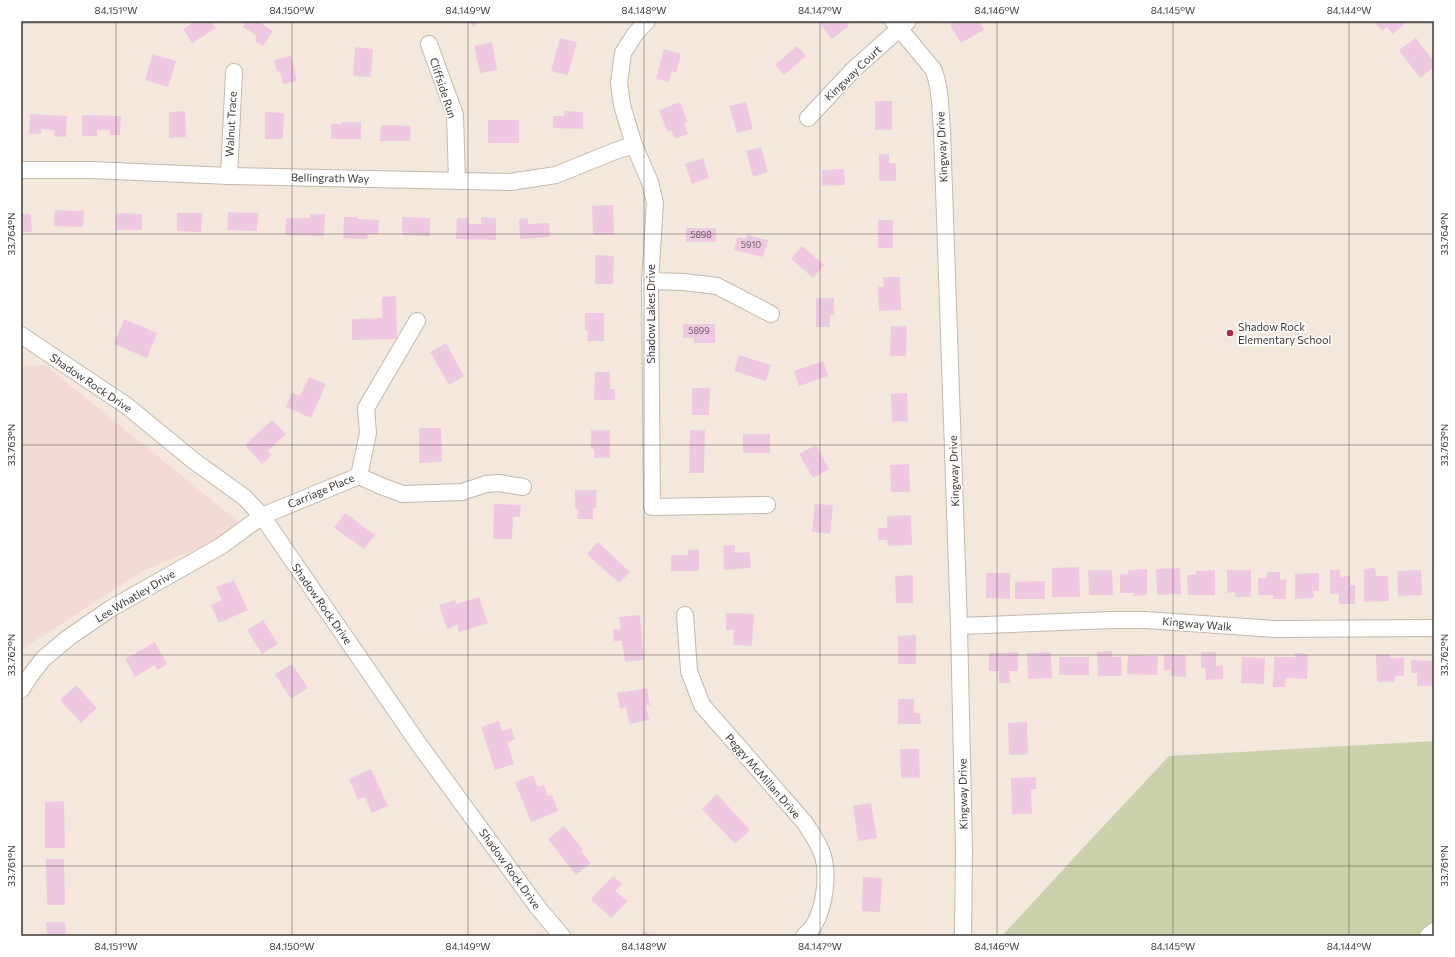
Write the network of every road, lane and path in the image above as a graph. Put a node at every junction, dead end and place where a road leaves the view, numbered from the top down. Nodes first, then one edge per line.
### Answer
1 (647, 21) edge
2 (900, 24) edge
3 (429, 44) dead end
4 (234, 72) dead end
5 (808, 118) dead end
6 (634, 146) junction
7 (21, 170) edge
8 (229, 176) junction
9 (457, 180) junction
10 (650, 281) junction
11 (771, 314) dead end
12 (417, 322) dead end
13 (21, 335) edge
14 (359, 476) junction
15 (523, 487) dead end
16 (767, 506) dead end
17 (262, 516) junction
18 (685, 615) dead end
19 (959, 626) junction
20 (1434, 628) edge
21 (21, 690) edge
22 (1434, 932) edge
23 (562, 936) edge
24 (804, 936) edge
25 (963, 936) edge
26 (1428, 936) edge

1 - 6 street, Shadow Lakes Drive
2 - 5 street, Kingway Court
2 - 19 street, Kingway Drive
3 - 9 street, Cliffside Run
4 - 8 street, Walnut Trace
6 - 9 street, Bellingrath Way
6 - 10 street, Shadow Lakes Drive
7 - 8 street, Bellingrath Way
8 - 9 street, Bellingrath Way
10 - 11 street
10 - 16 street, Shadow Lakes Drive
12 - 14 street, Carriage Place
13 - 17 street, Shadow Rock Drive
14 - 15 street
14 - 17 street, Carriage Place
17 - 21 street, Lee Whatley Drive
17 - 23 street, Shadow Rock Drive
18 - 24 street, Peggy McMillan Drive
19 - 20 street, Kingway Walk
19 - 25 street, Kingway Drive
22 - 26 street

